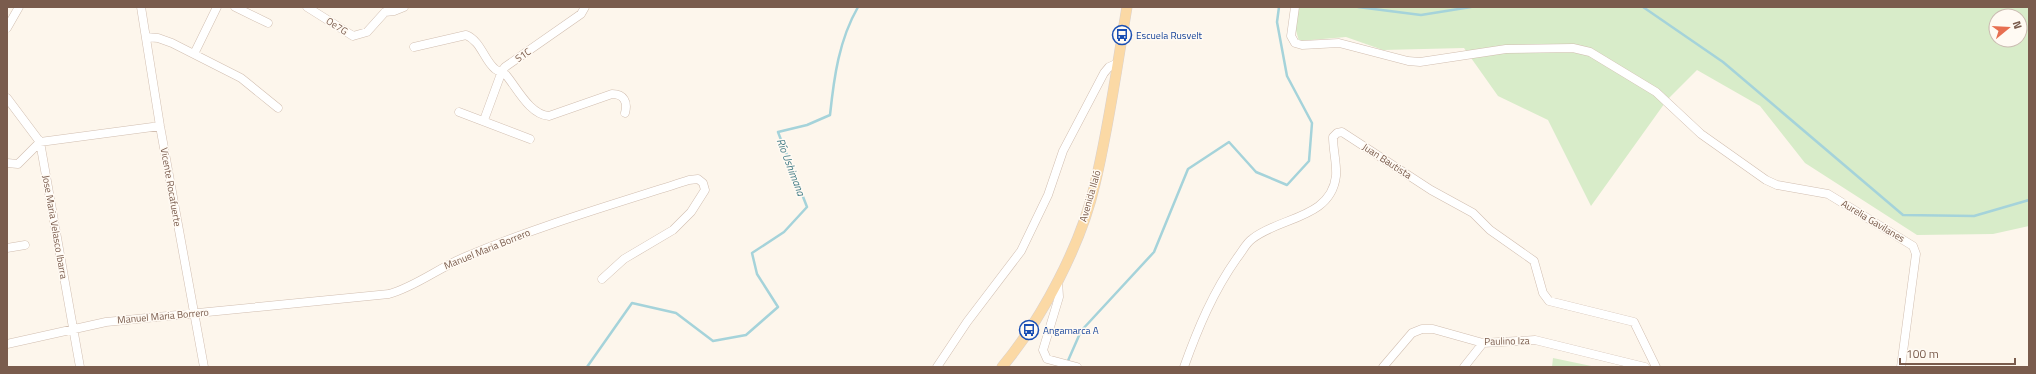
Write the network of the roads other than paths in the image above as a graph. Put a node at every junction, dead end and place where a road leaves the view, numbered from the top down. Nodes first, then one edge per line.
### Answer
1 (19, 7) edge
2 (141, 7) edge
3 (217, 7) edge
4 (235, 7) edge
5 (307, 7) edge
6 (404, 7) edge
7 (584, 7) edge
8 (1127, 7) edge
9 (1295, 7) edge
10 (382, 9) edge
11 (268, 23) dead end
12 (7, 28) edge
13 (146, 37) junction
14 (414, 48) dead end
15 (194, 54) junction
16 (1118, 63) junction
17 (502, 71) junction
18 (7, 98) edge
19 (278, 108) dead end
20 (459, 112) dead end
21 (625, 113) dead end
22 (484, 120) junction
23 (160, 126) junction
24 (530, 139) dead end
25 (40, 142) junction
26 (7, 163) edge
27 (25, 245) dead end
28 (7, 248) edge
29 (602, 279) dead end
30 (1058, 280) junction
31 (193, 313) junction
32 (73, 328) junction
33 (1483, 343) junction
34 (7, 344) edge
35 (80, 367) edge
36 (204, 367) edge
37 (937, 367) edge
38 (1002, 367) edge
39 (1076, 367) edge
40 (1184, 367) edge
41 (1383, 367) edge
42 (1464, 367) edge
43 (1645, 367) edge
44 (1656, 367) edge
45 (1901, 367) edge

1 - 12 street
2 - 13 street, Vicente Rocafuerte
3 - 15 street
4 - 11 street
5 - 10 street, Oe7G
6 - 10 street
7 - 17 street, S1C
8 - 16 main road, Avenida Ilaló
9 - 45 street, Aurelia Gavilanes
13 - 15 street
13 - 23 street, Vicente Rocafuerte
14 - 17 street
15 - 19 street
16 - 30 main road, Avenida Ilaló
16 - 37 street
17 - 21 street
17 - 22 street
18 - 25 street, Jose Maria Velasco Ibarra
20 - 22 street
22 - 24 street
23 - 25 street
23 - 31 street, Vicente Rocafuerte
25 - 26 street
25 - 32 street, Jose Maria Velasco Ibarra
27 - 28 street
29 - 31 street, Manuel Maria Borrero
30 - 38 main road, Avenida Ilaló
30 - 39 street
31 - 32 street, Manuel Maria Borrero
31 - 36 street, Vicente Rocafuerte
32 - 34 street, Manuel Maria Borrero
32 - 35 street, Jose Maria Velasco Ibarra
33 - 41 street, Paulino Iza
33 - 42 street
33 - 43 street, Paulino Iza
40 - 44 street, Juan Bautista

